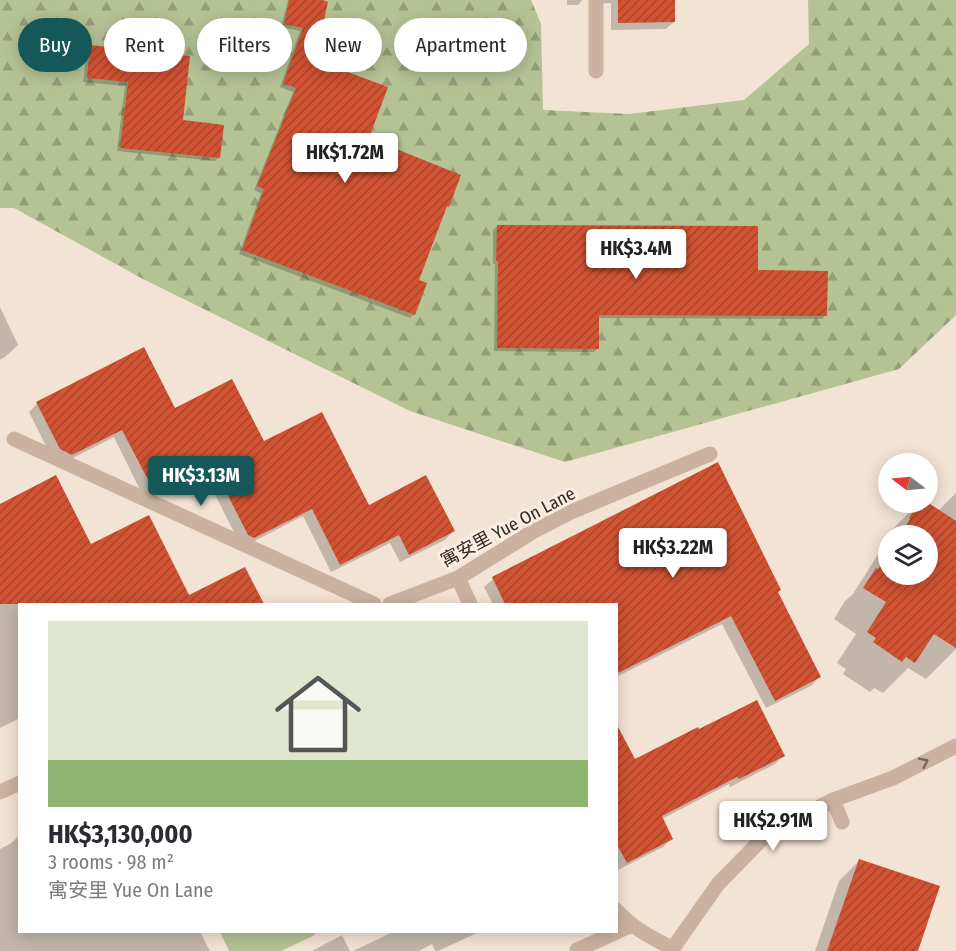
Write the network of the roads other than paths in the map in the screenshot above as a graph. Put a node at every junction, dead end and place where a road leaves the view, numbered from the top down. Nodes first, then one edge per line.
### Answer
1 (596, 0) edge
2 (596, 71) dead end
3 (14, 439) dead end
4 (710, 454) dead end
5 (458, 578) junction
6 (372, 603) edge
7 (393, 603) edge
8 (470, 603) edge
9 (956, 746) edge
10 (18, 784) edge
11 (0, 792) edge
12 (833, 800) junction
13 (842, 822) dead end
14 (618, 912) edge
15 (632, 925) junction
16 (618, 931) edge
17 (614, 933) edge
18 (672, 949) edge
19 (577, 950) edge

1 - 2 street
3 - 6 street
4 - 5 street, 寓安里 Yue On Lane
5 - 7 street, 寓安里 Yue On Lane
5 - 8 street
12 -> 9 street
10 - 11 street
12 - 13 street
12 - 18 street
14 - 15 street
15 - 16 street
15 - 18 street
17 - 19 street

